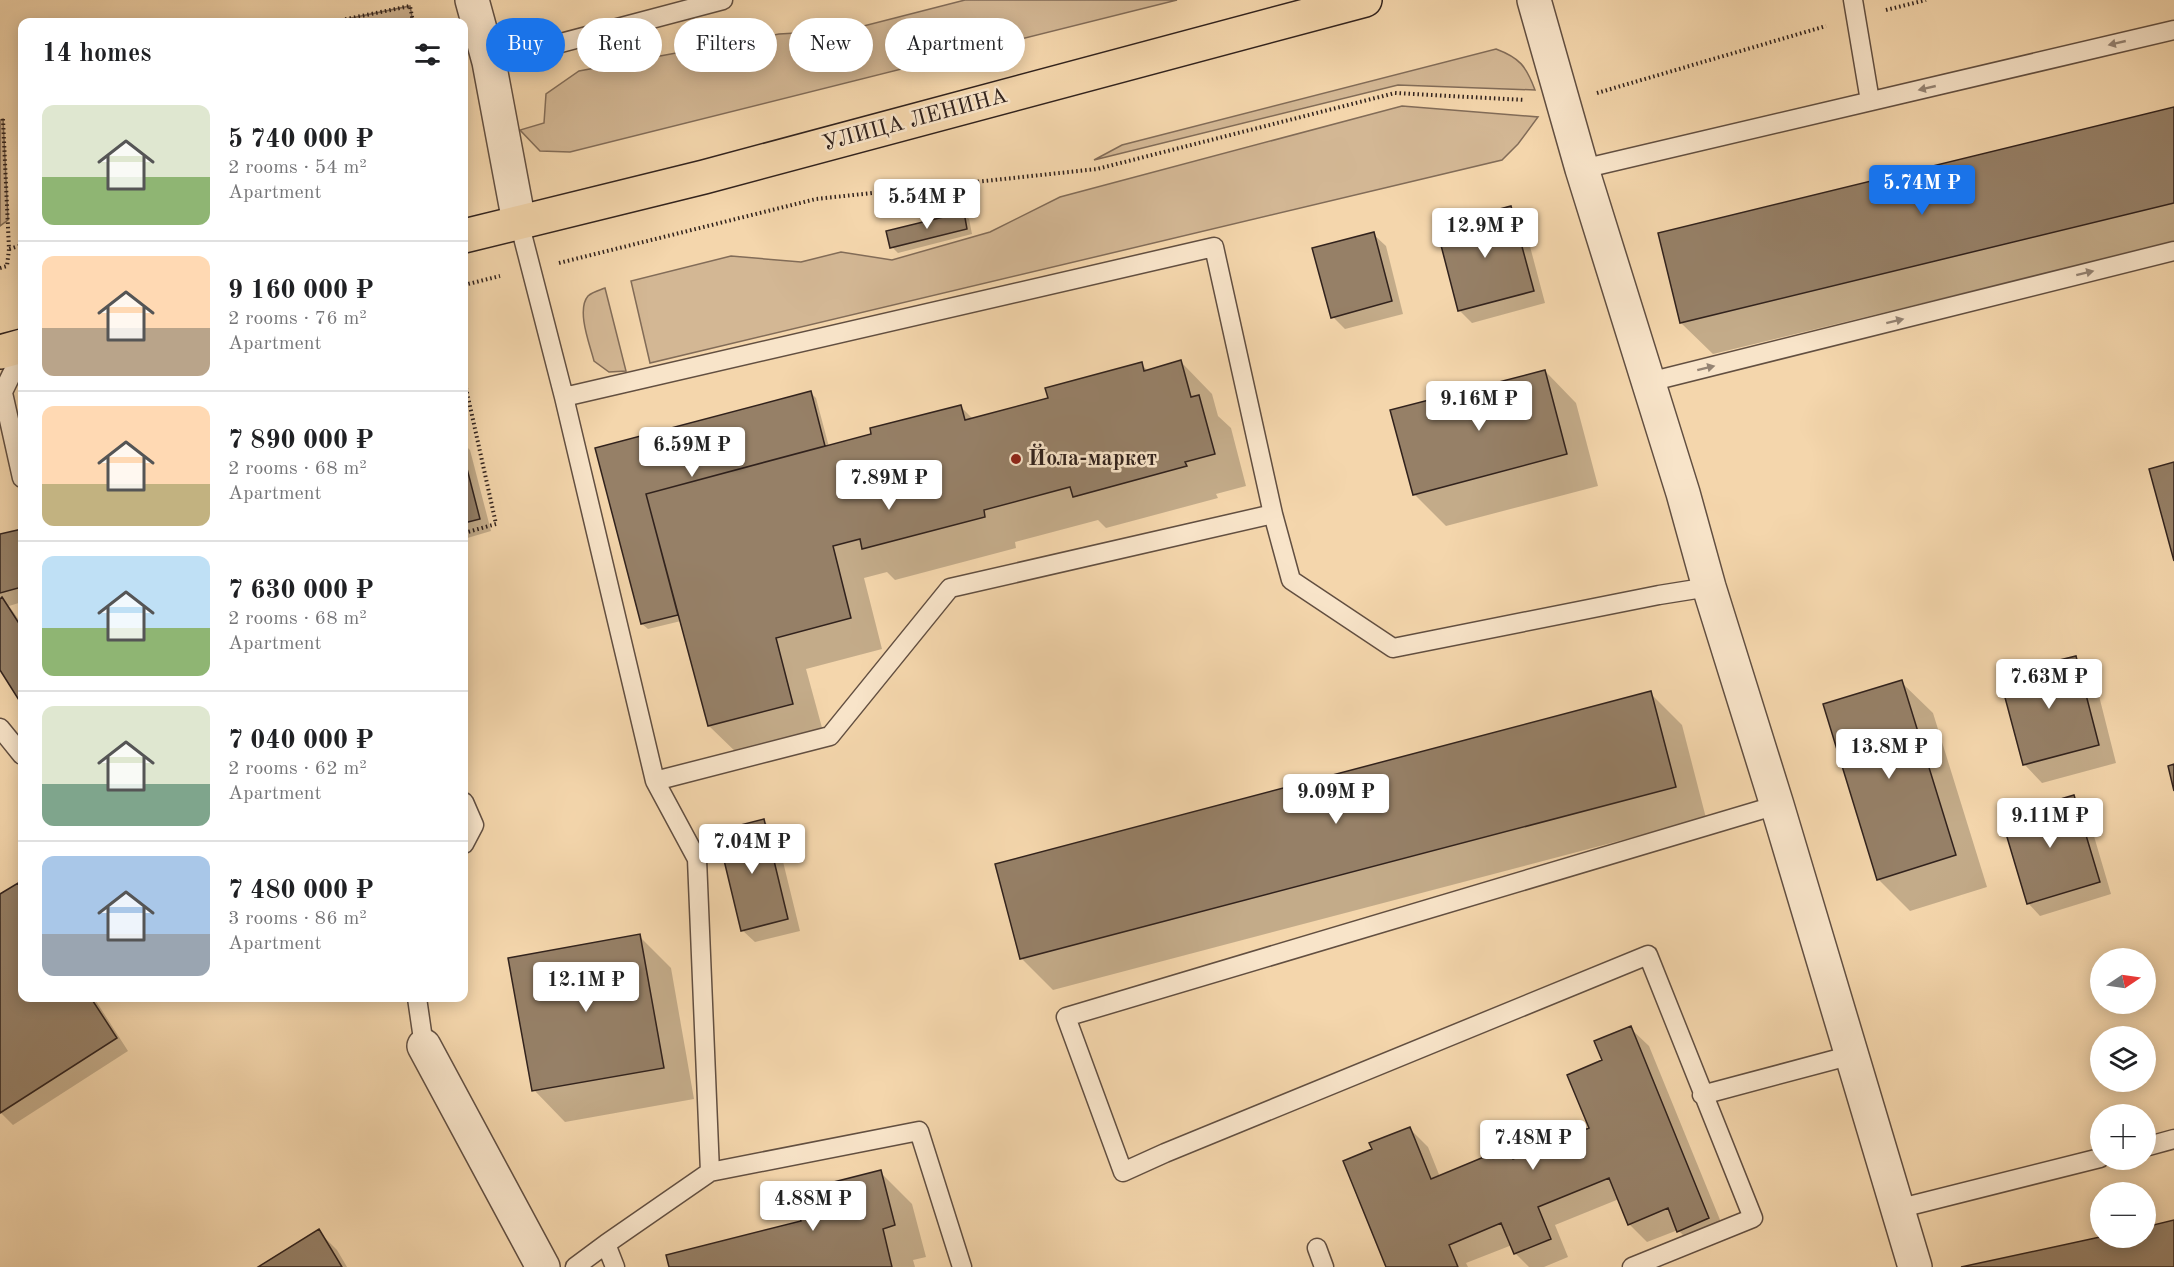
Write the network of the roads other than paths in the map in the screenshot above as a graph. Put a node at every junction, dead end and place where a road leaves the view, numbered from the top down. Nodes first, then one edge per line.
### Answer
1 (472, 0) edge
2 (723, 0) edge
3 (1365, 0) edge
4 (1534, 0) edge
5 (1854, 9) edge
6 (2174, 30) edge
7 (565, 42) edge
8 (486, 51) edge
9 (491, 72) edge
10 (1870, 101) junction
11 (1582, 169) junction
12 (519, 222) junction
13 (468, 235) edge
14 (2174, 251) edge
15 (18, 347) edge
16 (0, 352) edge
17 (18, 361) edge
18 (1649, 382) junction
19 (1, 396) edge
20 (564, 397) junction
21 (18, 462) edge
22 (1273, 514) junction
23 (1709, 587) junction
24 (0, 728) edge
25 (18, 750) edge
26 (655, 781) junction
27 (1777, 805) junction
28 (468, 811) edge
29 (468, 836) edge
30 (418, 1002) edge
31 (424, 1046) joint
32 (1852, 1055) junction
33 (1702, 1095) junction
34 (2174, 1140) edge
35 (2156, 1144) edge
36 (2090, 1161) edge
37 (710, 1172) junction
38 (1897, 1209) junction
39 (606, 1244) junction
40 (1317, 1248) dead end
41 (543, 1267) edge
42 (576, 1267) edge
43 (615, 1267) edge
44 (962, 1267) edge
45 (1324, 1267) edge
46 (1632, 1267) edge
47 (1915, 1267) edge

1 - 8 street
2 - 7 lane
3 - 12 main road, УЛИЦА ЛЕНИНА
4 - 11 street
5 - 10 lane
6 -> 10 lane
9 - 12 street
10 - 11 lane
11 - 18 street
12 - 13 main road, УЛИЦА ЛЕНИНА
12 - 20 lane
18 -> 14 lane
15 - 16 main road
17 - 19 lane
18 - 23 street
19 - 21 lane
20 - 22 lane
20 - 26 lane
22 - 23 lane
22 - 26 lane
23 - 27 street
24 - 25 lane
26 - 37 lane
27 - 32 street
27 - 33 lane
28 - 29 lane
30 - 31 lane
31 - 41 street
32 - 33 lane
32 - 38 street
33 - 46 lane
34 - 35 lane
36 - 38 lane
37 - 39 lane
37 - 44 lane
38 - 47 street
39 - 42 lane
39 - 43 lane
40 - 45 lane

